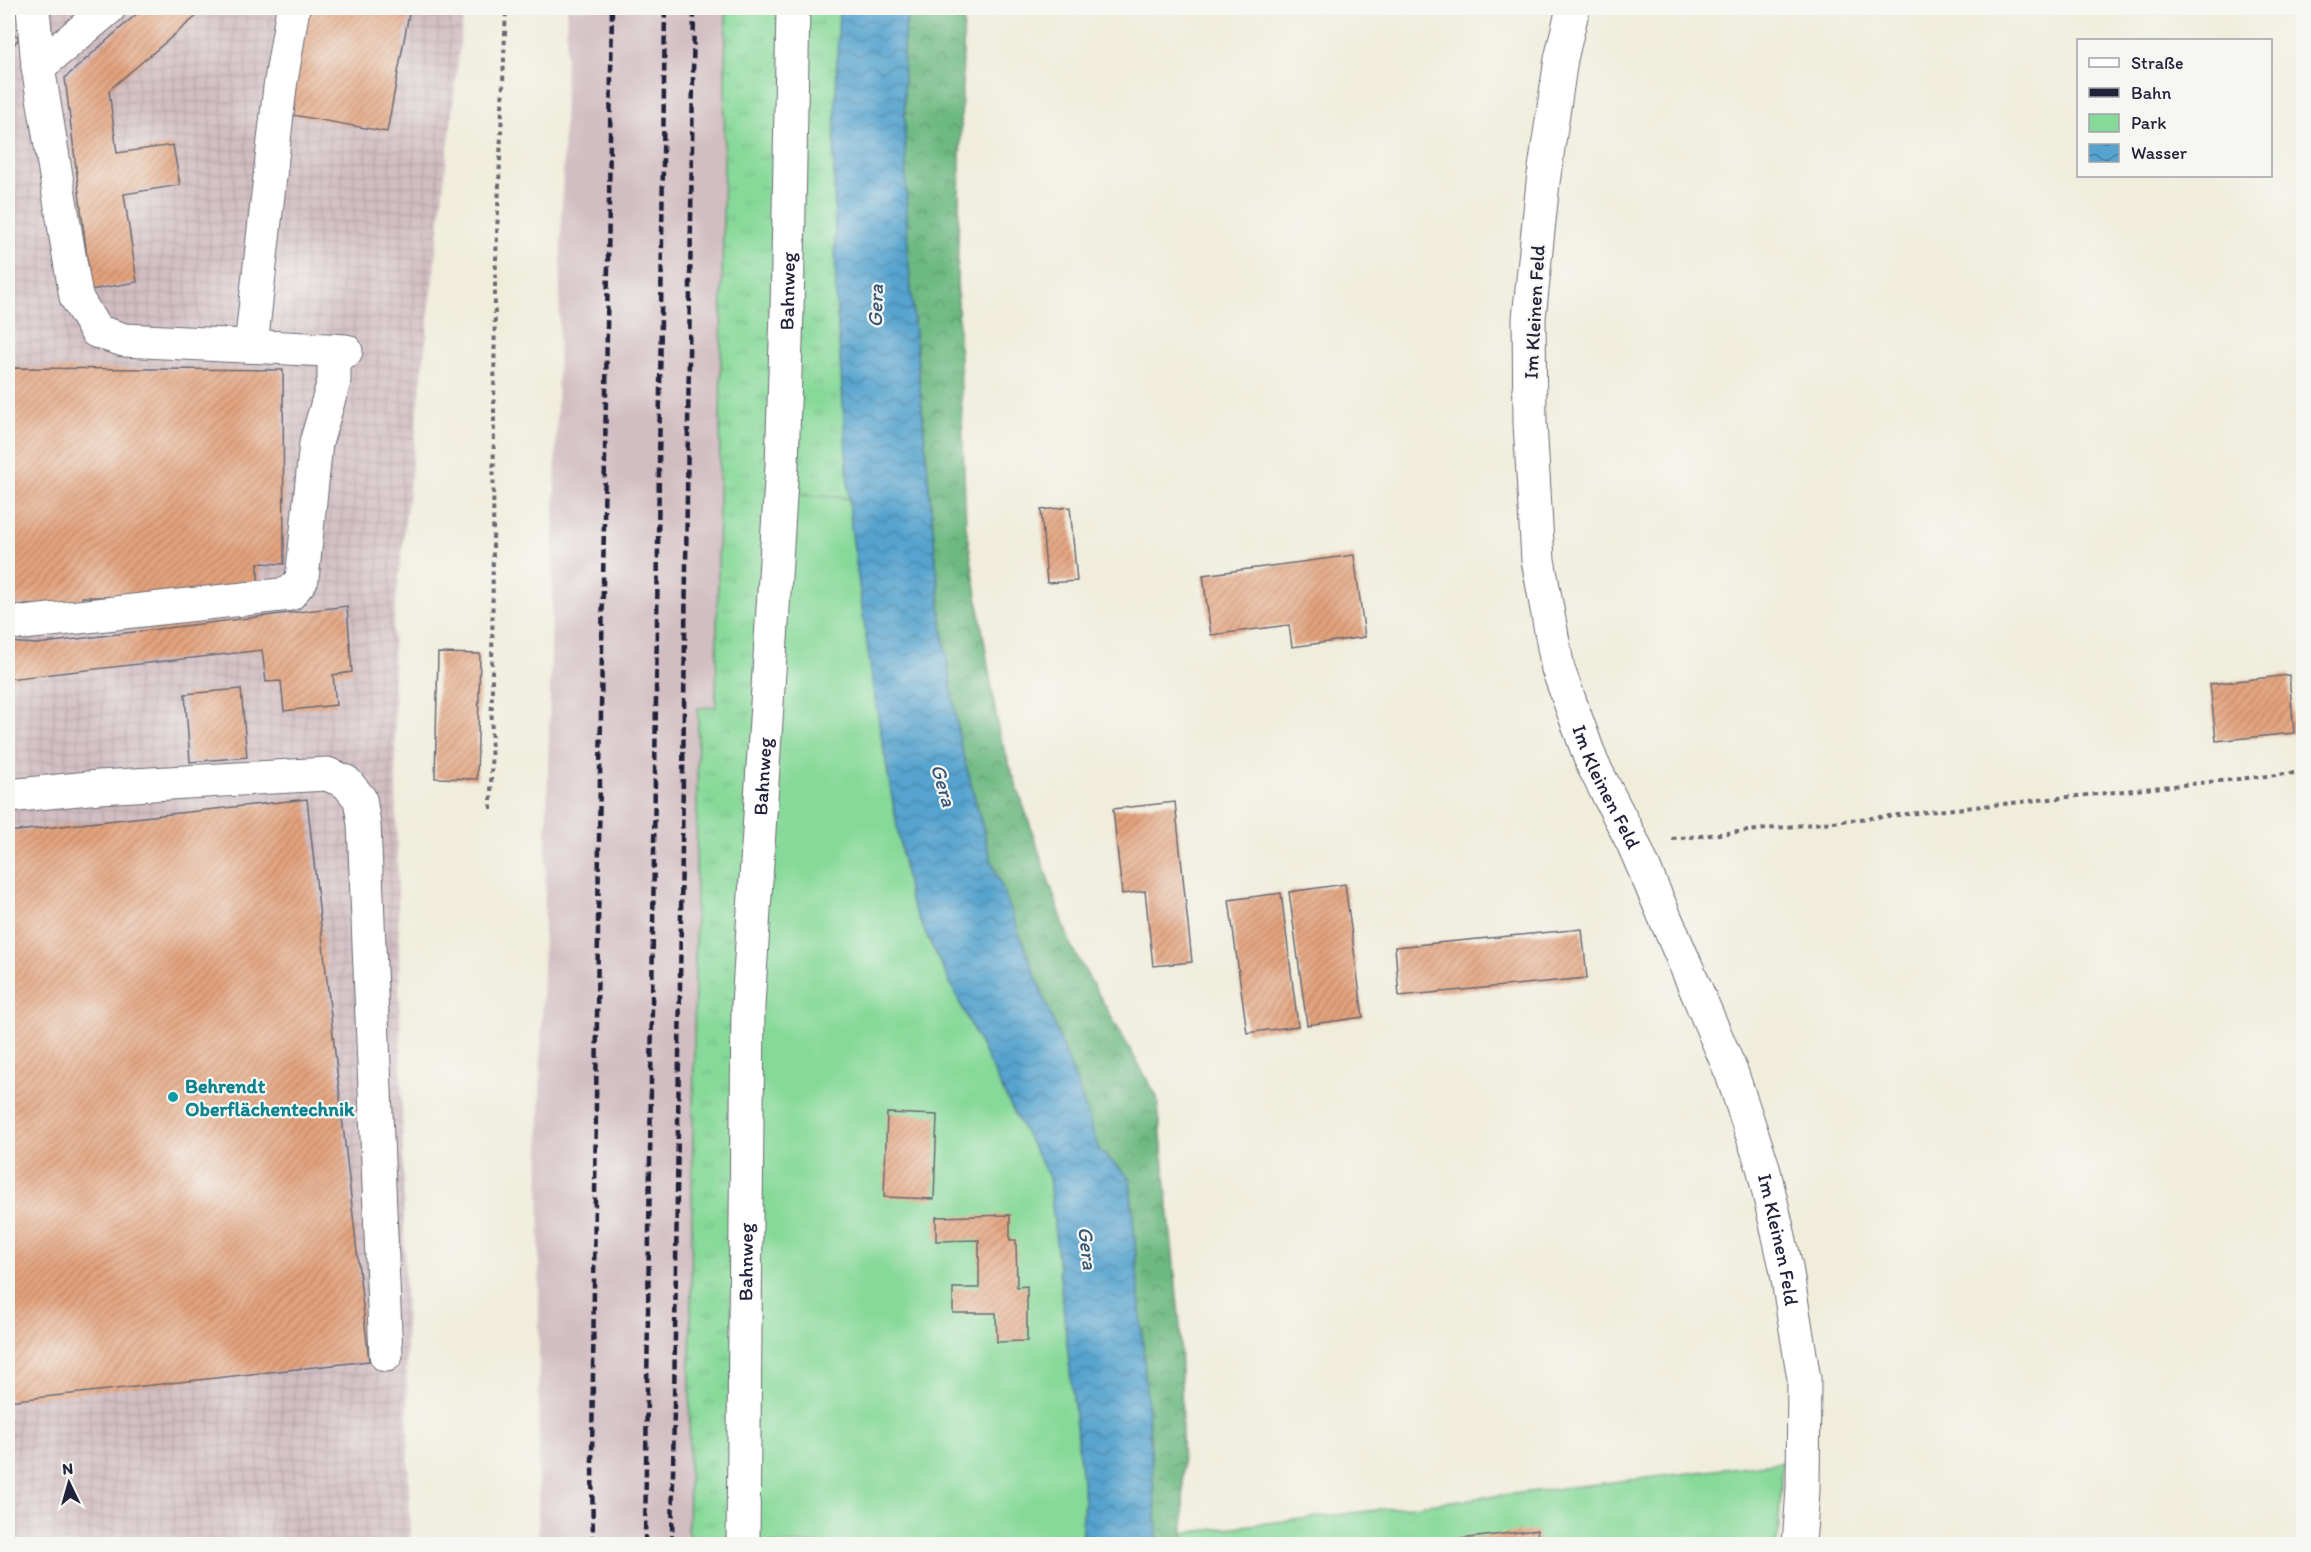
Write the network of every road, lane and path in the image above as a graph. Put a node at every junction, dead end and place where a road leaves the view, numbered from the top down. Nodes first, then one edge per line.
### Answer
1 (33, 8) edge
2 (109, 8) edge
3 (294, 8) edge
4 (506, 8) edge
5 (793, 8) edge
6 (1573, 8) edge
7 (38, 67) junction
8 (251, 346) junction
9 (8, 621) edge
10 (2304, 772) edge
11 (8, 796) edge
12 (491, 808) dead end
13 (1633, 843) junction
14 (386, 1355) dead end
15 (743, 1545) edge
16 (1798, 1545) edge

1 - 7 street
2 - 7 street
3 - 8 street
4 - 12 path
5 - 15 street, Bahnweg
6 - 13 street, Im Kleinen Feld
7 - 8 street
8 - 9 street
10 - 13 path
11 - 14 street
13 - 16 street, Im Kleinen Feld

